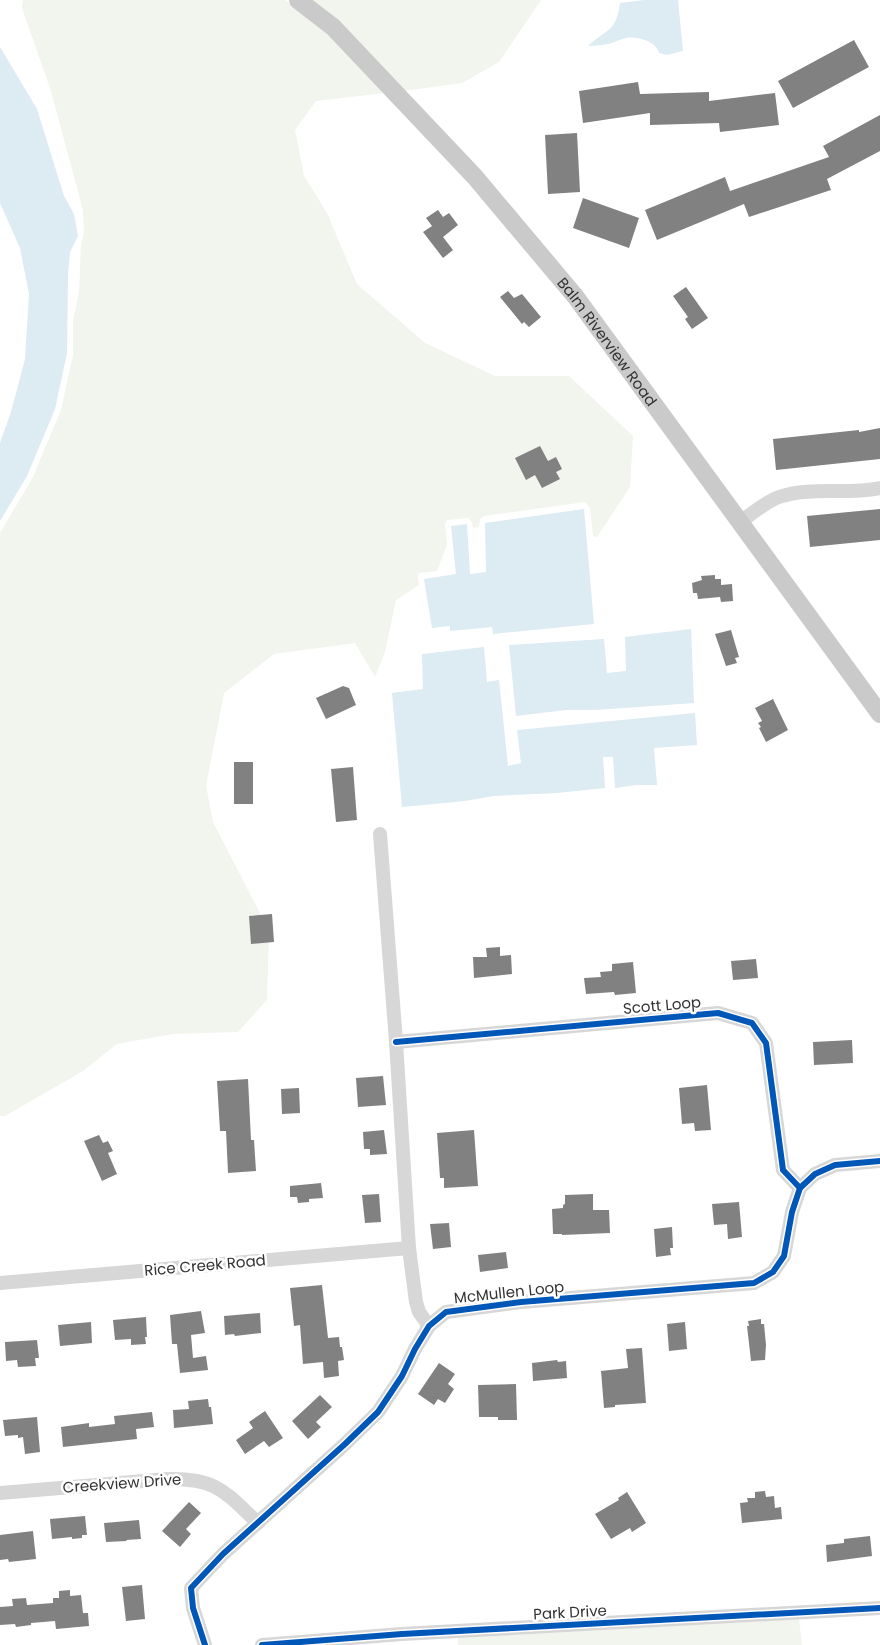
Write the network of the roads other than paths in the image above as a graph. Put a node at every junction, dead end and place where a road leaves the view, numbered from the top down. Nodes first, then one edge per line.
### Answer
1 (298, 0) edge
2 (880, 488) edge
3 (740, 522) junction
4 (880, 714) edge
5 (380, 834) dead end
6 (396, 1042) junction
7 (880, 1161) edge
8 (800, 1188) junction
9 (409, 1248) junction
10 (0, 1283) edge
11 (430, 1326) junction
12 (0, 1493) edge
13 (258, 1523) junction
14 (880, 1608) edge
15 (205, 1645) edge
16 (262, 1645) edge

1 - 3 main road, Balm Riverview Road
2 - 3 street
3 - 4 main road, Balm Riverview Road
5 - 6 street
6 - 8 street, Scott Loop
6 - 9 street
7 - 8 street
8 - 11 street, McMullen Loop
9 - 10 street, Rice Creek Road
9 - 11 street
11 - 13 street, McMullen Loop
12 - 13 street, Creekview Drive
13 - 15 street, McMullen Loop
14 - 16 street, Park Drive

